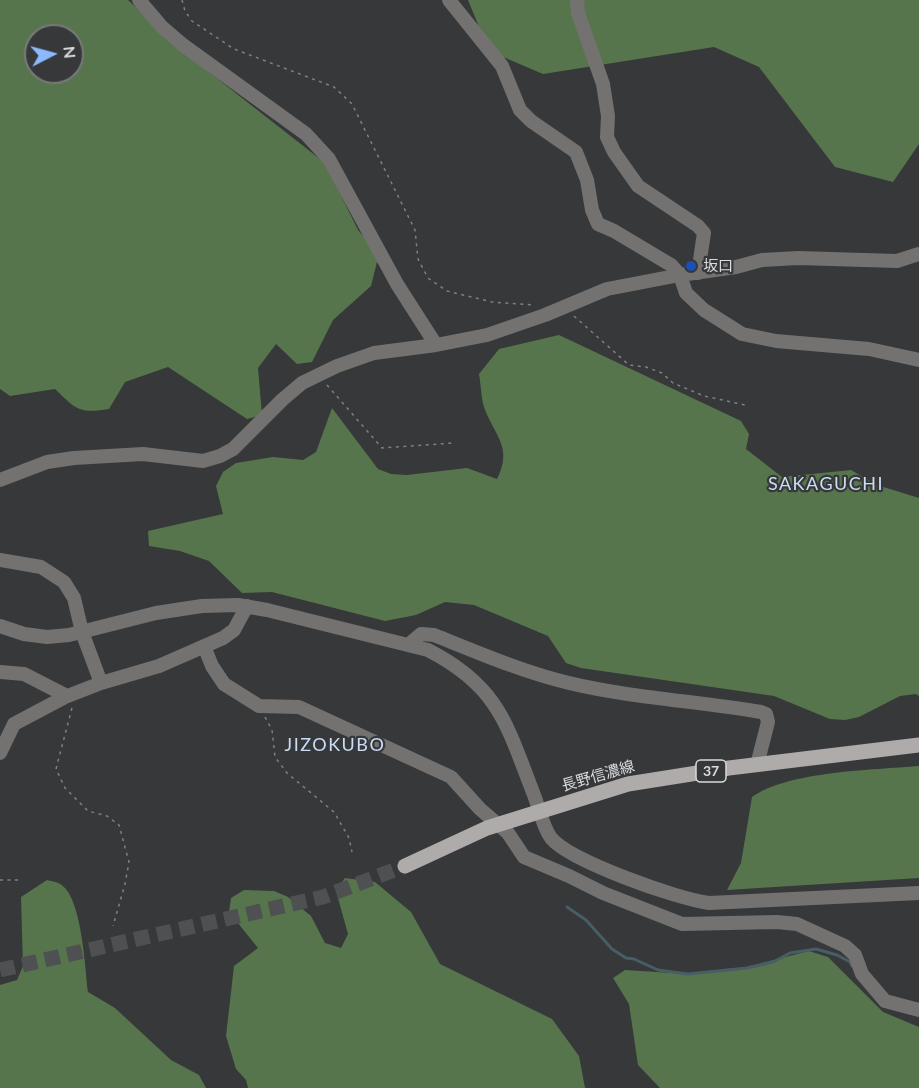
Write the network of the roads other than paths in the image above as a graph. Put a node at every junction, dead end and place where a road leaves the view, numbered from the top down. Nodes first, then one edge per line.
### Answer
1 (139, 0) edge
2 (449, 0) edge
3 (577, 0) edge
4 (919, 254) edge
5 (698, 273) junction
6 (680, 275) junction
7 (436, 345) junction
8 (919, 360) edge
9 (0, 480) edge
10 (0, 560) edge
11 (247, 606) junction
12 (0, 626) edge
13 (82, 632) junction
14 (408, 645) junction
15 (204, 646) junction
16 (0, 672) edge
17 (101, 683) junction
18 (69, 695) junction
19 (919, 745) edge
20 (0, 753) edge
21 (758, 765) junction
22 (540, 811) junction
23 (405, 866) tunnel mouth
24 (919, 894) edge
25 (919, 1010) edge

1 - 7 street
2 - 6 street
3 - 5 street
4 - 5 street
5 - 6 street
6 - 7 street
6 - 8 street
7 - 9 street
10 - 13 street
11 - 13 street
11 - 14 street
11 - 15 street
12 - 13 street
13 - 17 street
14 - 21 street
14 - 22 street
15 - 17 street
15 - 25 street
16 - 18 street
17 - 18 street
18 - 20 street
19 - 21 main road, 長野信濃線 / 37
21 - 22 main road, 長野信濃線 / 37
22 - 23 main road, 長野信濃線 / 37
22 - 24 street

